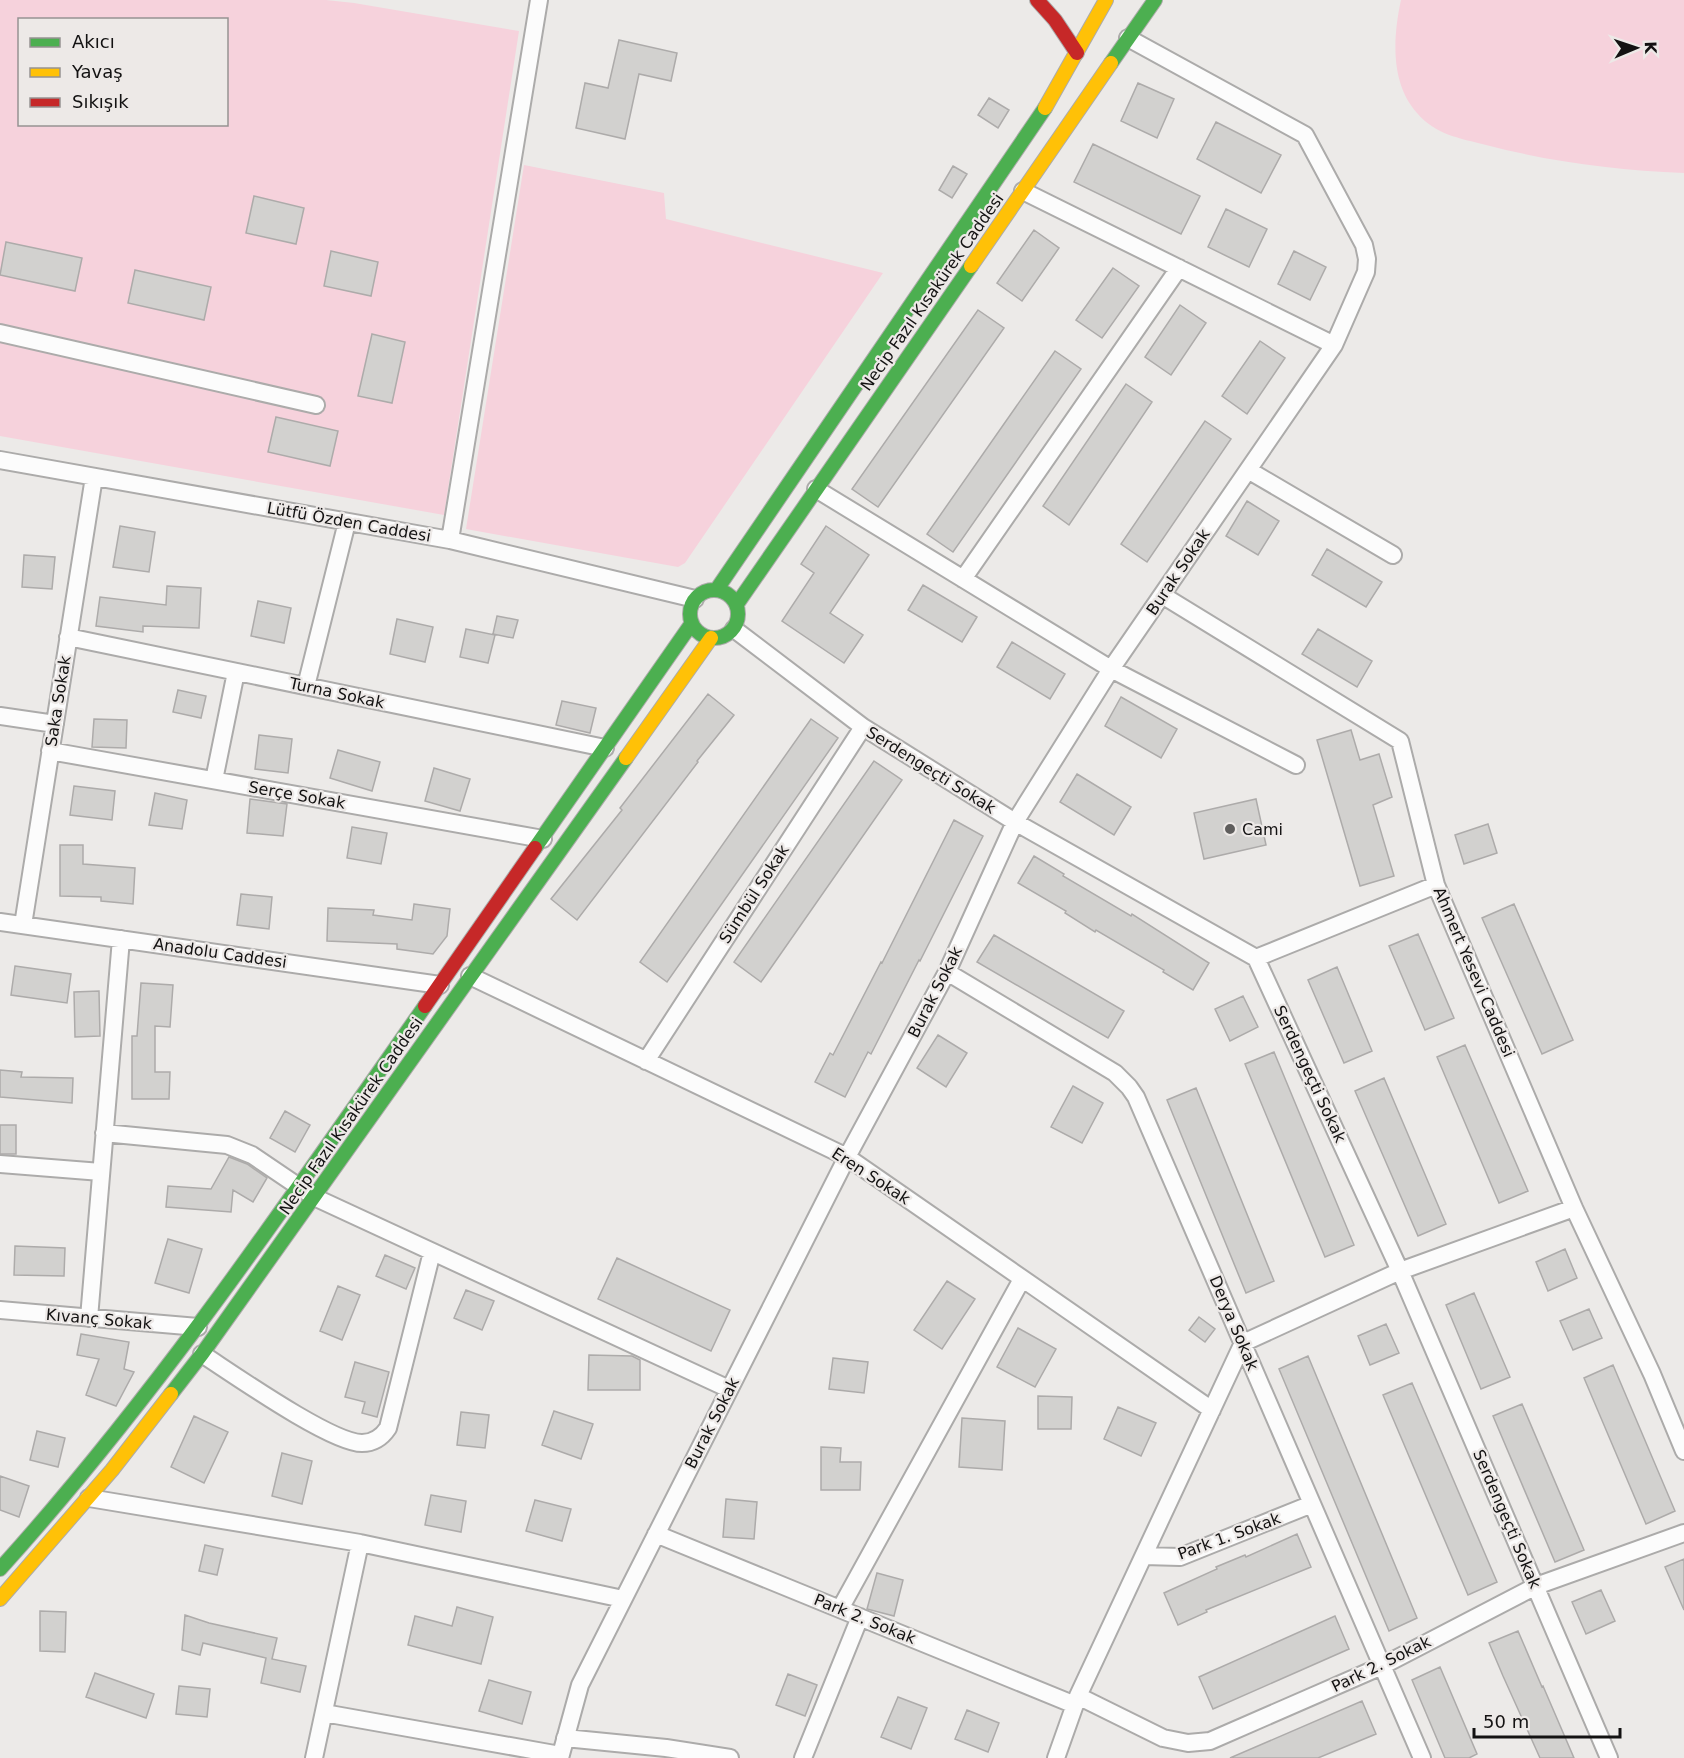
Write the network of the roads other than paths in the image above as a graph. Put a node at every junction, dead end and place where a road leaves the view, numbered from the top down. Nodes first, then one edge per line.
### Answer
1 (539, 0) edge
2 (1037, 0) edge
3 (1106, 0) edge
4 (1155, 0) edge
5 (1128, 38) junction
6 (1077, 53) junction
7 (1023, 191) junction
8 (1179, 268) junction
9 (0, 333) edge
10 (1334, 345) junction
11 (316, 405) dead end
12 (0, 460) edge
13 (1248, 470) junction
14 (94, 477) junction
15 (816, 489) junction
16 (347, 522) junction
17 (450, 540) junction
18 (1393, 555) dead end
19 (963, 579) junction
20 (717, 589) junction
21 (1162, 595) junction
22 (695, 599) junction
23 (737, 604) junction
24 (692, 623) junction
25 (734, 629) junction
26 (68, 637) junction
27 (711, 638) junction
28 (1111, 669) junction
29 (236, 672) junction
30 (306, 686) junction
31 (0, 716) edge
32 (55, 724) junction
33 (862, 727) junction
34 (605, 748) junction
35 (50, 751) junction
36 (1296, 765) dead end
37 (214, 780) junction
38 (1015, 822) junction
39 (543, 839) junction
40 (1436, 885) junction
41 (0, 922) edge
42 (22, 925) junction
43 (121, 939) junction
44 (1256, 958) junction
45 (947, 972) junction
46 (470, 976) junction
47 (440, 985) junction
48 (646, 1061) junction
49 (104, 1133) junction
50 (847, 1157) junction
51 (0, 1164) edge
52 (101, 1172) junction
53 (298, 1186) junction
54 (314, 1197) junction
55 (1574, 1208) junction
56 (432, 1252) junction
57 (1400, 1271) junction
58 (1022, 1278) junction
59 (0, 1310) edge
60 (89, 1318) junction
61 (198, 1327) junction
62 (1243, 1343) junction
63 (202, 1354) junction
64 (729, 1389) junction
65 (1212, 1410) junction
66 (1684, 1451) edge
67 (89, 1498) junction
68 (1312, 1504) junction
69 (656, 1533) junction
70 (1684, 1533) edge
71 (360, 1543) junction
72 (1144, 1556) junction
73 (0, 1569) edge
74 (1536, 1586) junction
75 (0, 1599) edge
76 (624, 1599) junction
77 (840, 1609) junction
78 (860, 1617) junction
79 (1382, 1666) junction
80 (1076, 1701) junction
81 (324, 1713) junction
82 (562, 1750) edge
83 (314, 1758) edge
84 (730, 1758) edge
85 (803, 1758) edge
86 (1056, 1758) edge
87 (1422, 1758) edge
88 (1609, 1758) edge

1 - 17 street
2 - 6 street
3 - 6 street, Necip Fazıl Kısakürek Caddesi
4 - 5 street, Necip Fazıl Kısakürek Caddesi
5 - 7 street, Necip Fazıl Kısakürek Caddesi
5 - 10 street, Burak Sokak
6 - 20 street, Necip Fazıl Kısakürek Caddesi
7 - 8 street
7 - 15 street, Necip Fazıl Kısakürek Caddesi
8 - 10 street
8 - 19 street
9 - 11 street
10 - 13 street, Burak Sokak
12 - 14 street, Lütfü Özden Caddesi
13 - 18 street
13 - 21 street, Burak Sokak
14 - 16 street, Lütfü Özden Caddesi
14 - 26 street, Saka Sokak
15 - 19 street
15 - 23 street, Necip Fazıl Kısakürek Caddesi
16 - 17 street, Lütfü Özden Caddesi
16 - 30 street
17 - 22 street, Lütfü Özden Caddesi
19 - 28 street
20 - 22 street
20 - 23 street
21 - 28 street, Burak Sokak
21 - 40 street, Ahmert Yesevi Caddesi
22 - 24 street
23 - 25 street
24 - 27 street
24 - 34 street, Necip Fazıl Kısakürek Caddesi
25 - 27 street
25 - 33 street, Serdengeçti Sokak
26 - 29 street, Turna Sokak
26 - 32 street, Saka Sokak
27 - 46 street, Necip Fazıl Kısakürek Caddesi
28 - 36 street
28 - 38 street, Burak Sokak
29 - 30 street, Turna Sokak
29 - 37 street
30 - 34 street, Turna Sokak
31 - 32 street
32 - 35 street, Saka Sokak
33 - 38 street, Serdengeçti Sokak
33 - 48 street, Sümbül Sokak
34 - 39 street, Necip Fazıl Kısakürek Caddesi
35 - 37 street, Serçe Sokak
35 - 42 street, Saka Sokak
37 - 39 street, Serçe Sokak
38 - 44 street, Serdengeçti Sokak
38 - 45 street, Burak Sokak
39 - 47 street, Necip Fazıl Kısakürek Caddesi
40 - 44 street
40 - 55 street, Ahmert Yesevi Caddesi
41 - 42 street, Anadolu Caddesi
42 - 43 street, Anadolu Caddesi
43 - 47 street, Anadolu Caddesi
43 - 49 street
44 - 57 street, Serdengeçti Sokak
45 - 50 street, Burak Sokak
45 - 62 street, Derya Sokak
46 - 48 street, Eren Sokak
46 - 54 street, Necip Fazıl Kısakürek Caddesi
47 - 53 street, Necip Fazıl Kısakürek Caddesi
48 - 50 street, Eren Sokak
49 - 52 street
49 - 53 street
50 - 58 street, Eren Sokak
50 - 64 street, Burak Sokak
51 - 52 street
52 - 60 street
53 - 54 street
53 - 61 street, Necip Fazıl Kısakürek Caddesi
54 - 56 street
54 - 63 street, Necip Fazıl Kısakürek Caddesi
55 - 57 street
55 - 66 street, Ahmert Yesevi Caddesi
56 - 63 street
56 - 64 street
57 - 62 street
57 - 74 street, Serdengeçti Sokak
58 - 65 street, Eren Sokak
58 - 77 street
59 - 60 street, Kıvanç Sokak
60 - 61 street, Kıvanç Sokak
61 - 73 street, Necip Fazıl Kısakürek Caddesi
62 - 65 street
62 - 68 street, Derya Sokak
63 - 67 street, Necip Fazıl Kısakürek Caddesi
64 - 69 street, Burak Sokak
65 - 72 street
67 - 71 street
67 - 75 street, Necip Fazıl Kısakürek Caddesi
68 - 72 street, Park 1. Sokak
68 - 79 street, Derya Sokak
69 - 76 street, Burak Sokak
69 - 77 street, Park 2. Sokak
70 - 74 street, Park 2. Sokak
71 - 76 street
71 - 81 street
72 - 80 street
74 - 79 street, Park 2. Sokak
74 - 88 street, Serdengeçti Sokak
76 - 82 street, Burak Sokak
77 - 78 street, Park 2. Sokak
78 - 80 street, Park 2. Sokak
78 - 85 street
79 - 80 street, Park 2. Sokak
79 - 87 street, Derya Sokak
80 - 86 street
81 - 82 street
81 - 83 street
82 - 84 street

